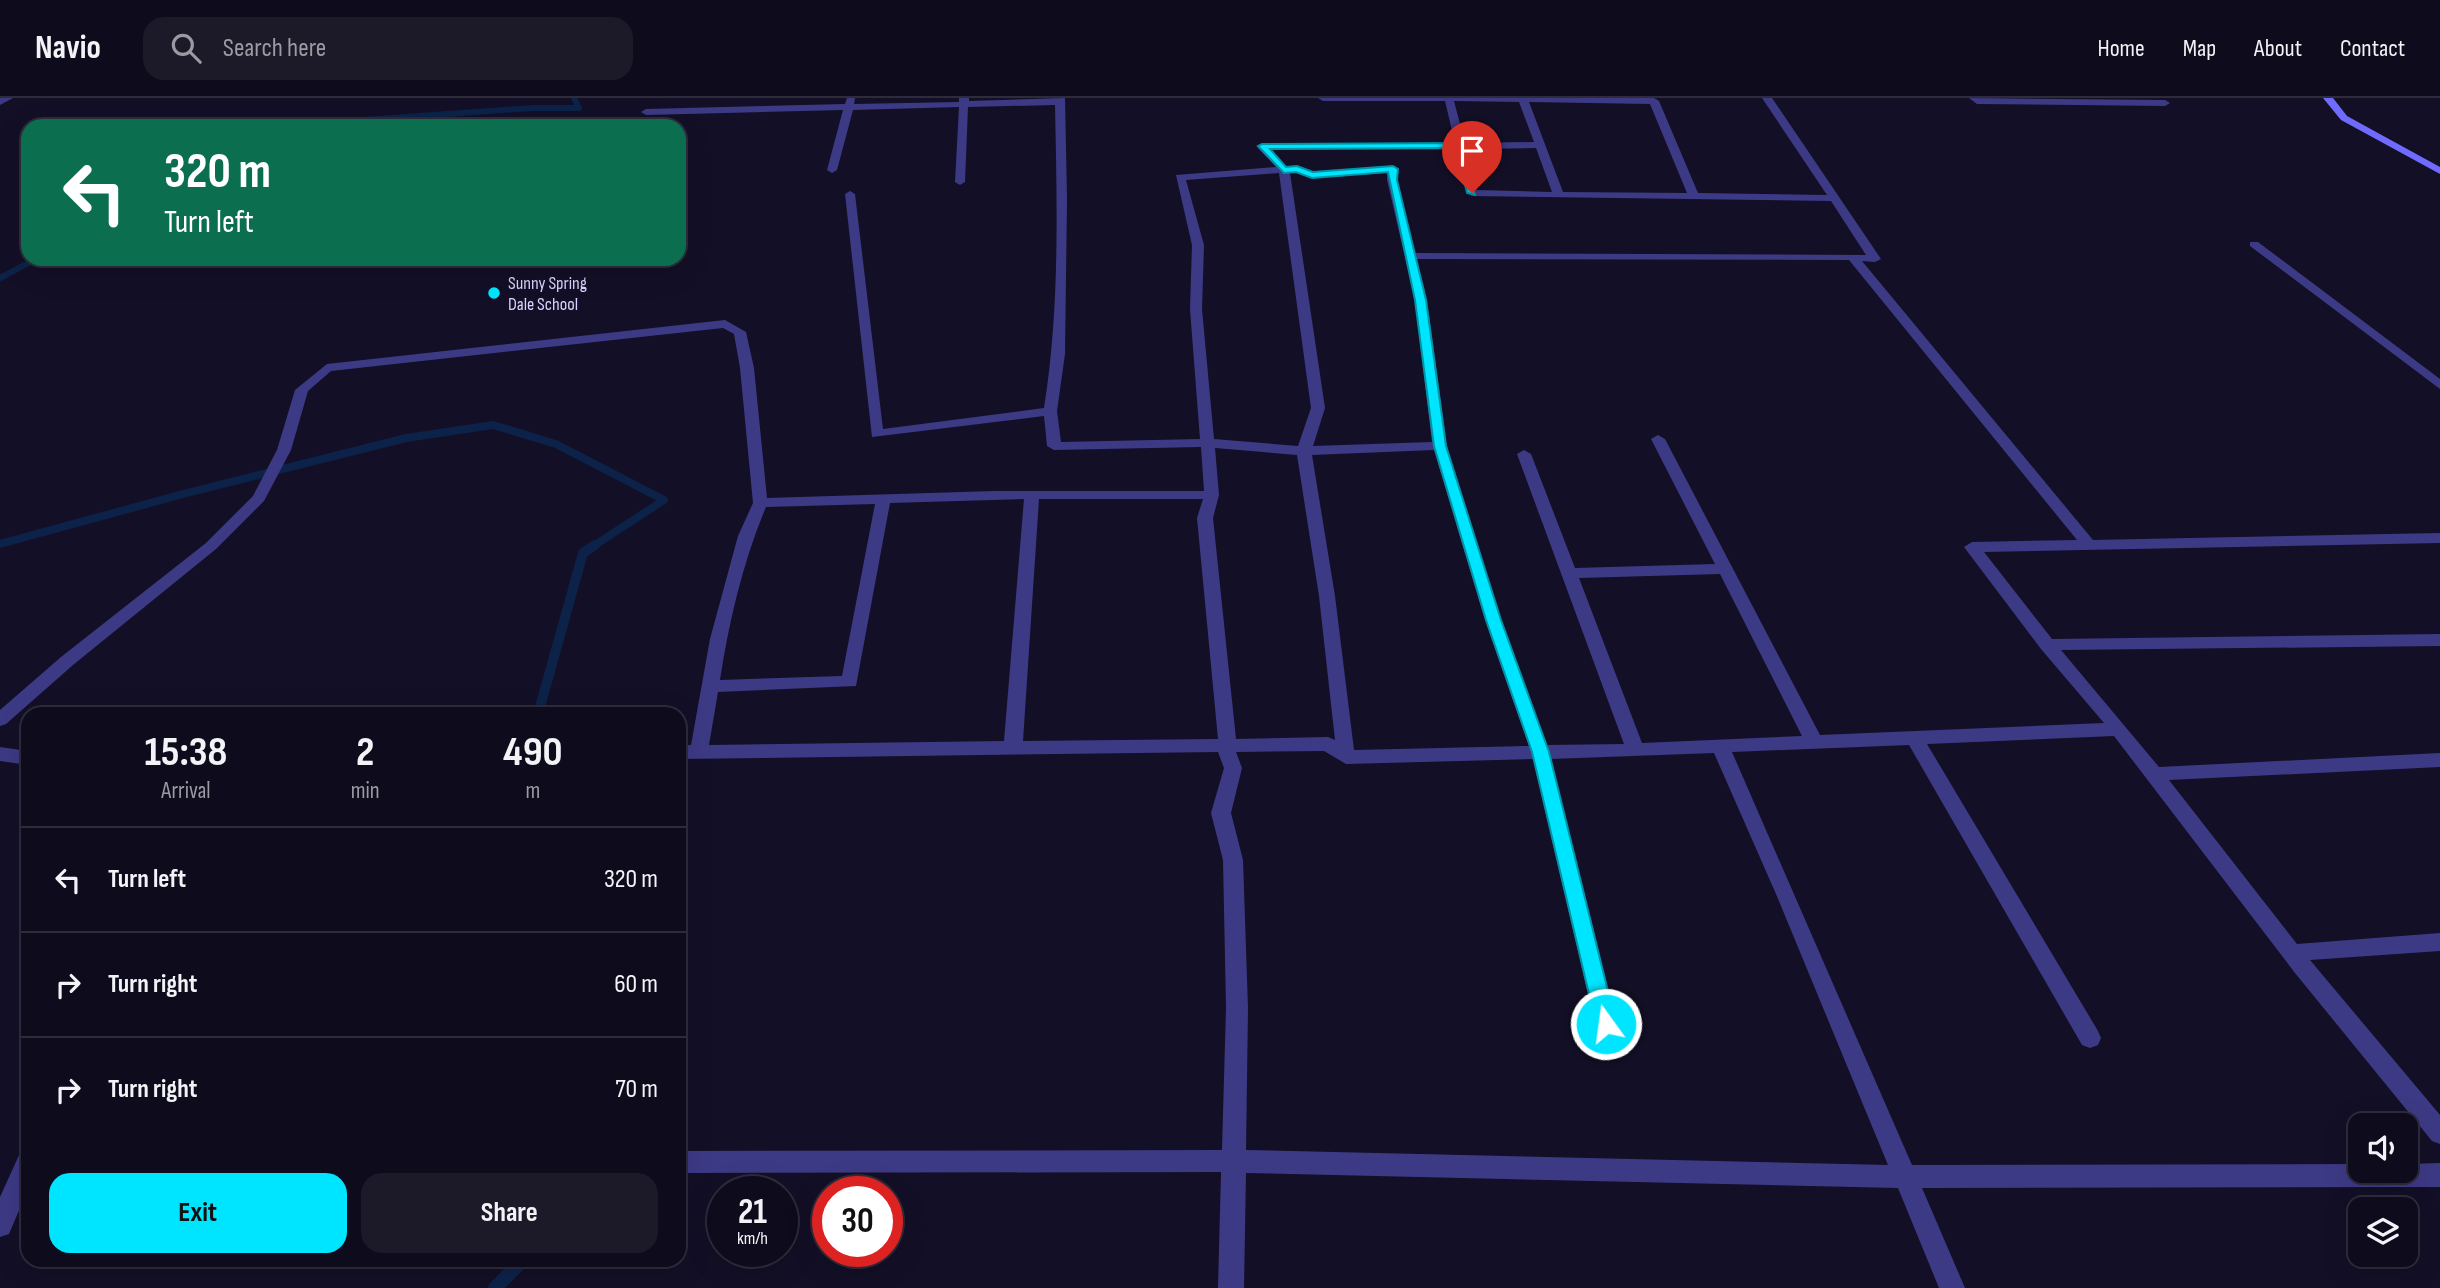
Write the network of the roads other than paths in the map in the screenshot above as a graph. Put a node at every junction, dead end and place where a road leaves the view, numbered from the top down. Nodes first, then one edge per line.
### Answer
1 (8, 98) edge
2 (851, 98) edge
3 (1323, 98) edge
4 (1449, 98) edge
5 (1767, 98) edge
6 (1974, 98) edge
7 (2328, 98) edge
8 (1523, 99) edge
9 (1060, 100) edge
10 (2098, 100) edge
11 (0, 102) edge
12 (964, 102) edge
13 (2165, 103) dead end
14 (848, 109) junction
15 (646, 112) dead end
16 (1460, 145) junction
17 (1540, 145) junction
18 (832, 170) dead end
19 (1284, 170) junction
20 (2440, 171) edge
21 (960, 182) dead end
22 (849, 194) dead end
23 (1559, 195) junction
24 (1694, 196) junction
25 (1834, 198) junction
26 (2255, 244) dead end
27 (1410, 256) junction
28 (1852, 257) junction
29 (2440, 385) edge
30 (1050, 411) junction
31 (1658, 439) dead end
32 (1208, 443) junction
33 (1440, 446) junction
34 (1304, 451) junction
35 (1524, 454) dead end
36 (1032, 495) junction
37 (1212, 495) junction
38 (883, 500) junction
39 (760, 503) junction
40 (2440, 538) edge
41 (2089, 545) junction
42 (1726, 569) junction
43 (1569, 573) junction
44 (2440, 640) edge
45 (2047, 645) junction
46 (709, 686) junction
47 (0, 720) edge
48 (2119, 729) junction
49 (1913, 736) junction
50 (1814, 742) junction
51 (1225, 745) junction
52 (1720, 746) junction
53 (1013, 747) junction
54 (1636, 750) junction
55 (699, 751) junction
56 (686, 752) edge
57 (1540, 752) junction
58 (0, 754) edge
59 (21, 757) edge
60 (1346, 757) junction
61 (2440, 760) edge
62 (2154, 774) junction
63 (2440, 942) edge
64 (2292, 953) junction
65 (1606, 1024) dead end
66 (2090, 1038) dead end
67 (2440, 1133) edge
68 (1233, 1161) junction
69 (686, 1162) edge
70 (2440, 1175) edge
71 (21, 1177) edge
72 (1905, 1177) junction
73 (0, 1225) edge
74 (1231, 1288) edge
75 (1952, 1288) edge

1 - 11 street
2 - 14 street
3 - 4 street
4 - 8 street
4 - 16 street
5 - 25 street
6 - 10 street
7 - 20 street
8 - 17 street
8 - 24 street
9 - 12 street
9 - 30 street
10 - 13 street
12 - 14 street
12 - 21 street
14 - 15 street
14 - 18 street
16 - 17 street
16 - 19 street
16 - 23 street
17 - 23 street
19 - 27 street
19 - 32 street
19 - 34 street
22 - 30 street
23 - 24 street
24 - 25 street
25 - 28 street
26 - 29 street
27 - 28 street
27 - 33 street
28 - 41 street
30 - 32 street
31 - 42 street
32 - 34 street
32 - 37 street
33 - 34 street
33 - 57 street
34 - 60 street
35 - 43 street
36 - 37 street
36 - 38 street
36 - 53 street
37 - 51 street
38 - 39 street
38 - 46 street
39 - 46 street
39 - 47 street
40 - 41 street
41 - 45 street
42 - 43 street
42 - 50 street
43 - 54 street
44 - 45 street
45 - 48 street
46 - 55 street
48 - 49 street
48 - 62 street
49 - 50 street
49 - 66 street
50 - 52 street
51 - 53 street
51 - 60 street
51 - 68 street
52 - 54 street
52 - 72 street
53 - 55 street
54 - 57 street
55 - 56 street
57 - 60 street
57 - 65 street
58 - 59 street
61 - 62 street
62 - 64 street
63 - 64 street
64 - 67 street
68 - 69 street
68 - 72 street
68 - 74 street
70 - 72 street
71 - 73 street
72 - 75 street

